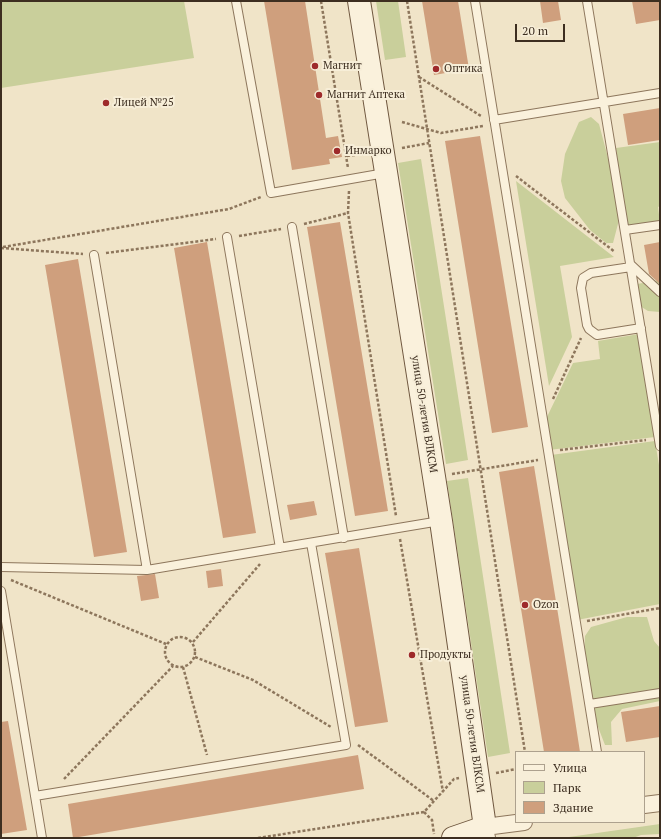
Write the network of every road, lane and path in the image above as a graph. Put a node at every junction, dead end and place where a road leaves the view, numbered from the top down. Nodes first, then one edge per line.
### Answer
1 (236, 1) edge
2 (320, 1) edge
3 (359, 1) edge
4 (406, 1) edge
5 (475, 1) edge
6 (587, 1) edge
7 (418, 77) junction
8 (660, 93) edge
9 (604, 102) junction
10 (402, 122) dead end
11 (495, 122) junction
12 (427, 129) junction
13 (502, 164) junction
14 (386, 173) junction
15 (350, 179) junction
16 (271, 193) junction
17 (348, 213) junction
18 (660, 225) edge
19 (292, 227) junction
20 (625, 230) junction
21 (227, 237) junction
22 (1, 248) edge
23 (94, 255) junction
24 (631, 266) junction
25 (660, 292) edge
26 (587, 325) junction
27 (641, 328) junction
28 (543, 419) junction
29 (659, 442) edge
30 (549, 455) junction
31 (480, 470) junction
32 (434, 478) junction
33 (441, 521) junction
34 (398, 528) junction
35 (344, 538) junction
36 (311, 543) junction
37 (276, 549) junction
38 (1, 567) edge
39 (147, 570) junction
40 (8, 579) dead end
41 (1, 591) edge
42 (660, 608) edge
43 (576, 623) junction
44 (193, 642) junction
45 (166, 644) junction
46 (194, 658) junction
47 (173, 666) junction
48 (183, 667) junction
49 (660, 692) edge
50 (590, 704) junction
51 (344, 735) junction
52 (525, 751) edge
53 (597, 751) edge
54 (210, 767) junction
55 (450, 785) dead end
56 (443, 792) junction
57 (49, 794) junction
58 (35, 796) junction
59 (434, 802) junction
60 (660, 803) edge
61 (645, 805) edge
62 (424, 812) junction
63 (521, 823) edge
64 (486, 833) edge
65 (42, 838) edge
66 (258, 838) edge
67 (434, 838) edge
68 (453, 838) edge

1 - 16 lane
2 - 15 path
3 - 14 main road, улица 50-летия ВЛКСМ
4 - 7 path
5 - 11 lane
6 - 9 lane
7 - 11 path
7 - 12 path
8 - 9 lane
9 - 11 lane
9 - 20 lane
10 - 12 path
11 - 12 path
11 - 13 lane
12 - 31 path
13 - 24 path
13 - 28 lane
14 - 15 lane
14 - 32 main road, улица 50-летия ВЛКСМ
15 - 16 lane
15 - 17 path
16 - 22 path
17 - 19 path
17 - 34 path
18 - 20 lane
19 - 21 path
19 - 35 lane
20 - 24 lane
21 - 23 path
21 - 37 lane
22 - 23 path
23 - 39 lane
24 - 25 lane
24 - 26 lane
24 - 27 lane
26 - 27 lane
26 - 28 path
27 - 29 lane
28 - 30 lane
29 - 30 path
30 - 31 path
30 - 43 lane
31 - 32 path
31 - 52 path
32 - 33 main road, улица 50-летия ВЛКСМ
33 - 34 lane
33 - 64 main road, улица 50-летия ВЛКСМ
34 - 35 lane
34 - 56 path
35 - 36 lane
36 - 37 lane
36 - 51 lane
37 - 39 lane
37 - 44 path
38 - 39 lane
40 - 45 path
41 - 58 lane
42 - 43 path
43 - 50 lane
44 - 45 path
44 - 46 path
45 - 47 path
46 - 48 path
46 - 51 path
47 - 48 path
47 - 57 path
48 - 54 path
49 - 50 lane
50 - 53 lane
51 - 54 lane
51 - 59 path
54 - 57 lane
55 - 56 path
56 - 59 path
57 - 58 lane
58 - 65 lane
59 - 62 path
60 - 61 street
62 - 66 path
62 - 67 path
63 - 64 street
64 - 68 main road

